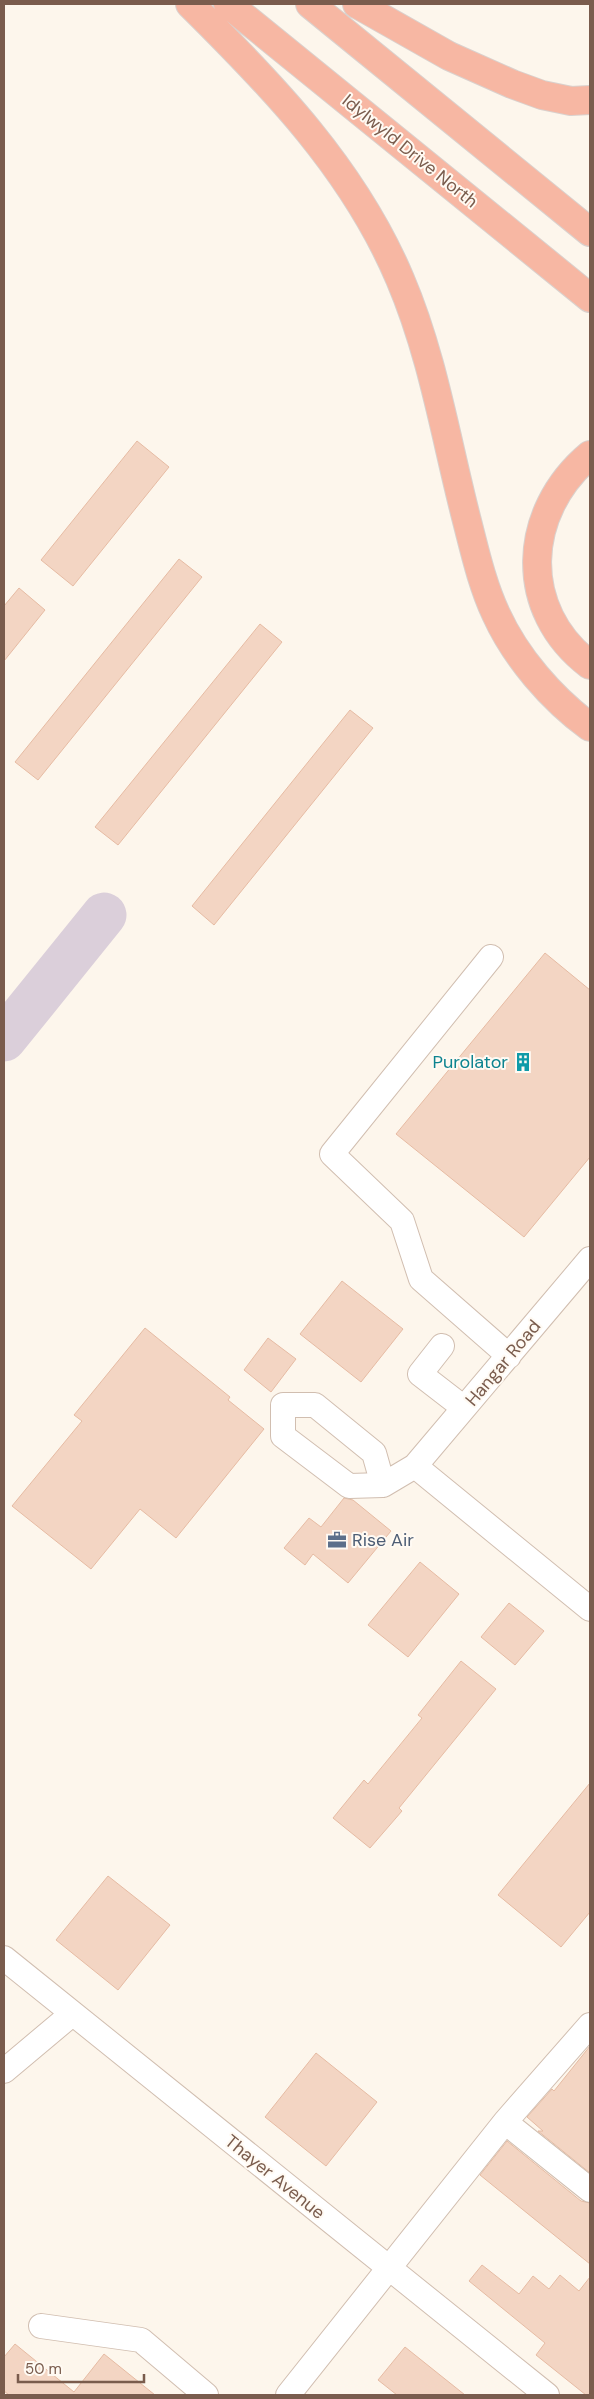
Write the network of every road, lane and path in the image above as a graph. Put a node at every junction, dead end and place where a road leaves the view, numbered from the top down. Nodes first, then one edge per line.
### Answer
1 (190, 4) edge
2 (228, 4) edge
3 (310, 4) edge
4 (357, 4) edge
5 (590, 100) edge
6 (590, 232) edge
7 (590, 298) edge
8 (590, 455) edge
9 (590, 665) edge
10 (590, 727) edge
11 (491, 957) dead end
12 (590, 1259) edge
13 (442, 1346) dead end
14 (509, 1356) junction
15 (464, 1408) junction
16 (415, 1466) junction
17 (383, 1485) dead end
18 (590, 1609) edge
19 (4, 1958) edge
20 (72, 2014) junction
21 (590, 2025) edge
22 (4, 2071) edge
23 (505, 2122) junction
24 (590, 2190) edge
25 (388, 2267) junction
26 (42, 2326) dead end
27 (206, 2395) edge
28 (288, 2395) edge
29 (547, 2395) edge

1 - 10 highway
2 - 7 highway, Idylwyld Drive North
3 - 6 highway
4 - 5 highway
8 - 9 highway
11 - 14 street
12 - 14 street, Hangar Road
13 - 15 street
14 - 15 street, Hangar Road
15 - 16 street, Hangar Road
16 - 17 street, Hangar Road
16 - 18 street
19 - 20 street, Thayer Avenue
20 - 22 street
20 - 25 street, Thayer Avenue
21 - 23 street
23 - 24 street
23 - 25 street
25 - 28 street
25 - 29 street, Thayer Avenue
26 - 27 street

